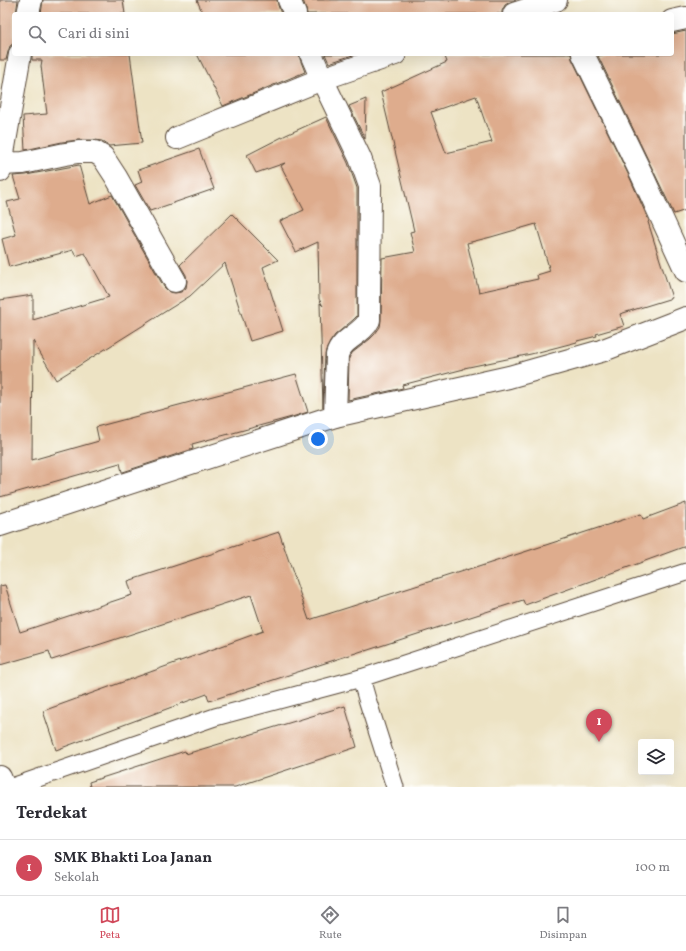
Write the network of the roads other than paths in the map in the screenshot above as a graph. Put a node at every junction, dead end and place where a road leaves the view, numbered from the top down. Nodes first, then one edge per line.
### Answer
1 (31, 0) edge
2 (289, 0) edge
3 (557, 0) edge
4 (28, 12) edge
5 (294, 12) edge
6 (520, 12) edge
7 (563, 12) edge
8 (686, 18) edge
9 (674, 21) edge
10 (313, 56) edge
11 (389, 56) edge
12 (584, 56) edge
13 (13, 64) edge
14 (322, 79) junction
15 (177, 138) dead end
16 (1, 168) edge
17 (686, 271) edge
18 (176, 281) dead end
19 (686, 318) edge
20 (335, 416) junction
21 (0, 525) edge
22 (686, 572) edge
23 (361, 678) junction
24 (0, 777) edge
25 (4, 787) edge
26 (12, 787) edge
27 (395, 787) edge

1 - 4 street
2 - 5 street
3 - 6 street
3 - 7 street
8 - 9 street
10 - 14 street
11 - 14 street
12 - 17 street
13 - 16 street
14 - 15 street
14 - 20 street
16 - 18 street
19 - 20 street
20 - 21 street
22 - 23 lane
23 - 26 lane
23 - 27 lane
24 - 25 street

